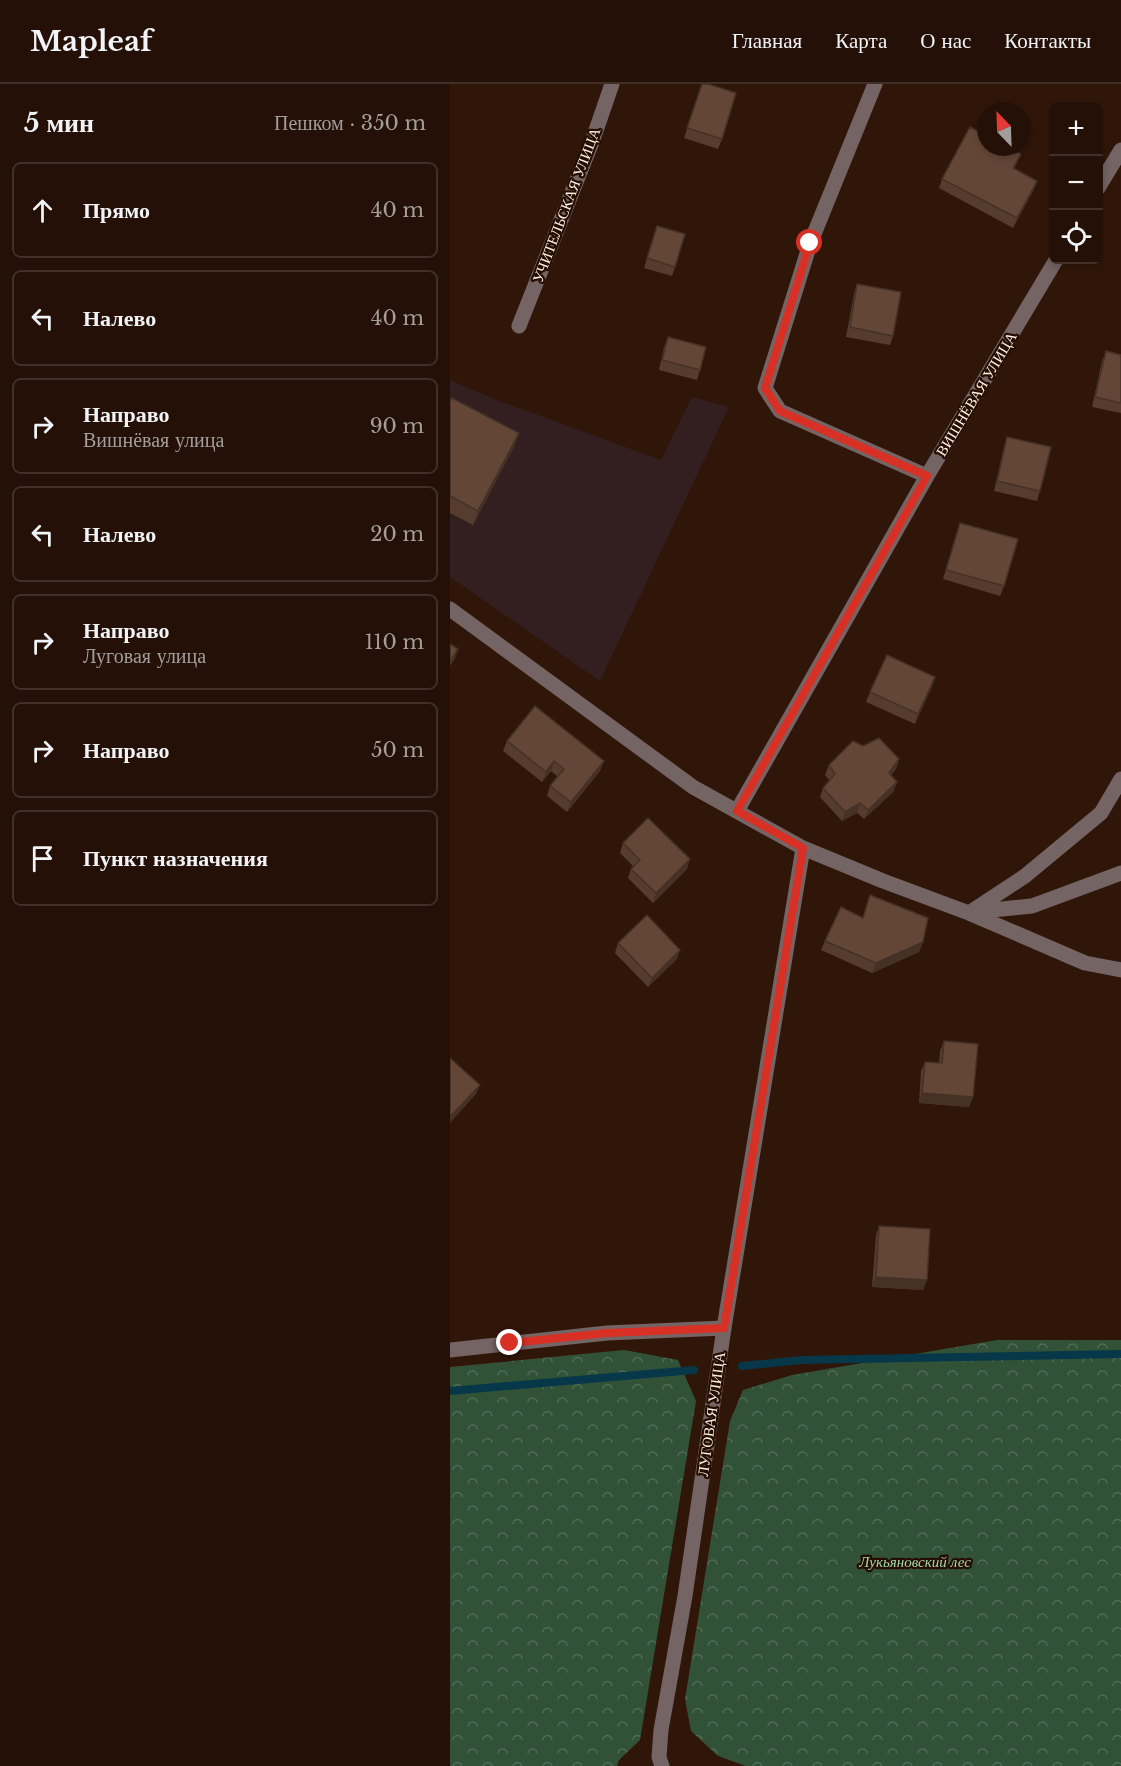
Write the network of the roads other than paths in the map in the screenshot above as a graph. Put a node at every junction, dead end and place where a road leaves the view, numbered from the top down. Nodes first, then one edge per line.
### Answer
1 (612, 84) edge
2 (874, 84) edge
3 (1121, 150) edge
4 (1103, 180) edge
5 (1054, 264) edge
6 (519, 326) dead end
7 (927, 476) junction
8 (450, 609) edge
9 (1121, 778) edge
10 (737, 811) junction
11 (803, 848) junction
12 (1121, 873) edge
13 (969, 913) junction
14 (1121, 970) edge
15 (724, 1328) junction
16 (450, 1350) edge
17 (662, 1766) edge

1 - 6 street, УЧИТЕЛЬСКАЯ УЛИЦА
2 - 7 street
3 - 4 street
5 - 7 street, ВИШНЁВАЯ УЛИЦА
7 - 10 street, ВИШНЁВАЯ УЛИЦА
8 - 10 street
9 - 13 street
10 - 11 street
11 - 13 street
11 - 15 street, ЛУГОВАЯ УЛИЦА
12 - 13 street
13 - 14 street
15 - 16 street
15 - 17 street, ЛУГОВАЯ УЛИЦА

